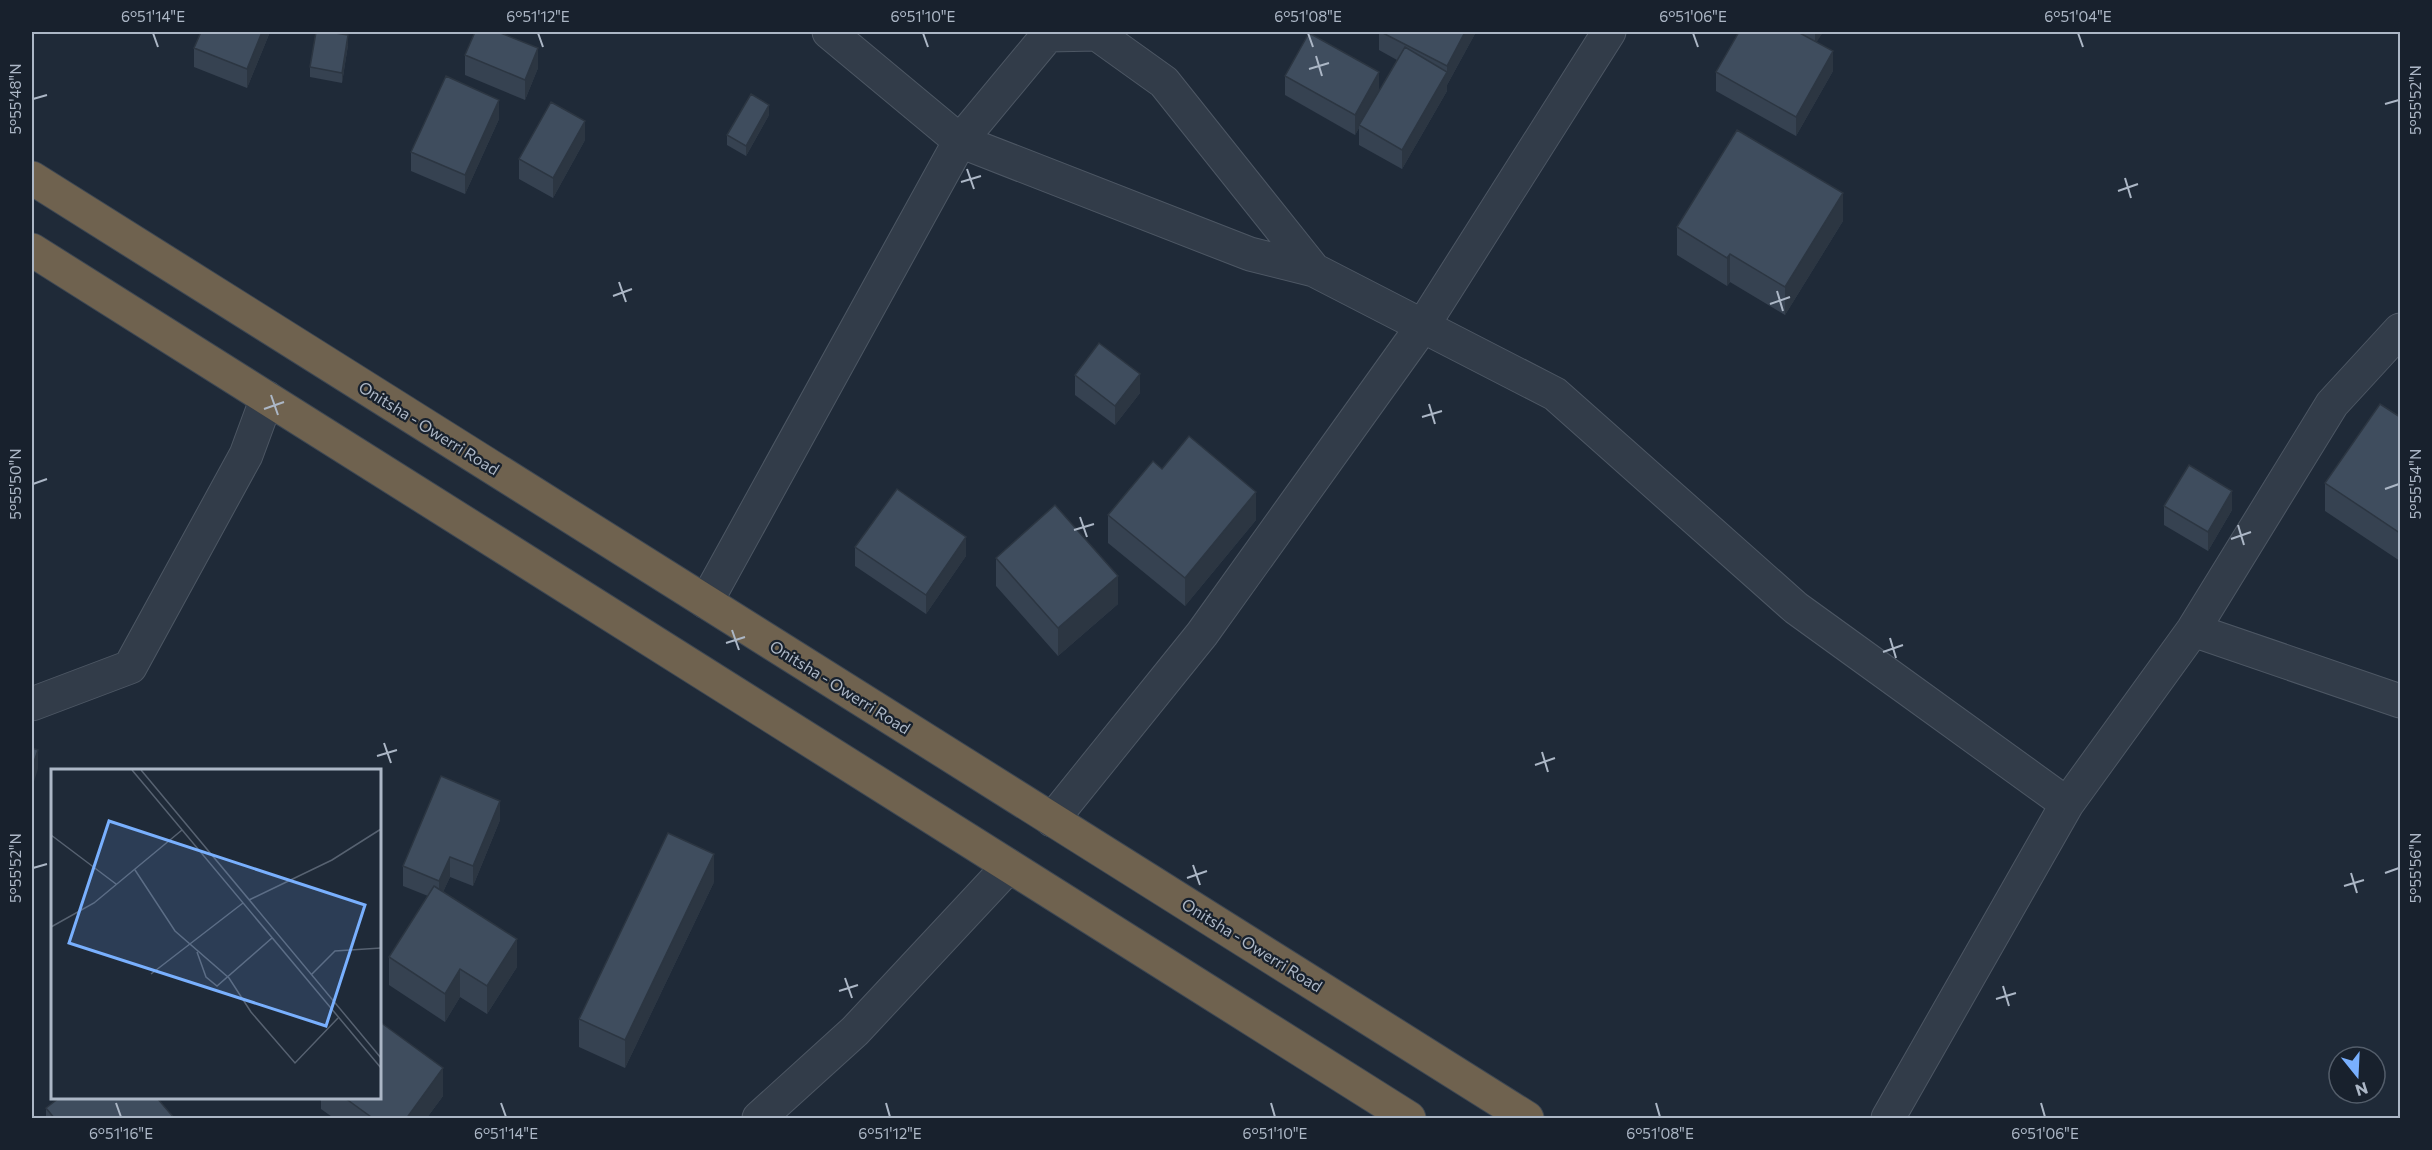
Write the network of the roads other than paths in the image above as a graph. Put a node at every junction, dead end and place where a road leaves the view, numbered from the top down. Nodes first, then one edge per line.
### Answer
1 (829, 32) edge
2 (1609, 32) edge
3 (960, 141) junction
4 (32, 178) edge
5 (32, 250) edge
6 (1314, 270) junction
7 (1422, 327) junction
8 (2400, 330) edge
9 (267, 398) junction
10 (706, 602) junction
11 (2193, 630) junction
12 (2400, 701) edge
13 (32, 704) edge
14 (2067, 804) junction
15 (1052, 820) junction
16 (1009, 866) junction
17 (759, 1119) edge
18 (1409, 1119) edge
19 (1527, 1119) edge
20 (1888, 1119) edge

1 - 3 street
2 - 7 street
3 - 6 street
3 - 6 street
3 - 10 street
4 - 10 highway, Onitsha - Owerri Road
5 - 9 highway
6 - 7 street
7 - 14 street
7 - 15 street
8 - 11 street
9 - 13 street
9 - 16 highway
10 - 15 highway, Onitsha - Owerri Road
11 - 12 street
11 - 14 street
14 - 20 street
15 - 19 highway, Onitsha - Owerri Road
16 - 17 street
16 - 18 highway

